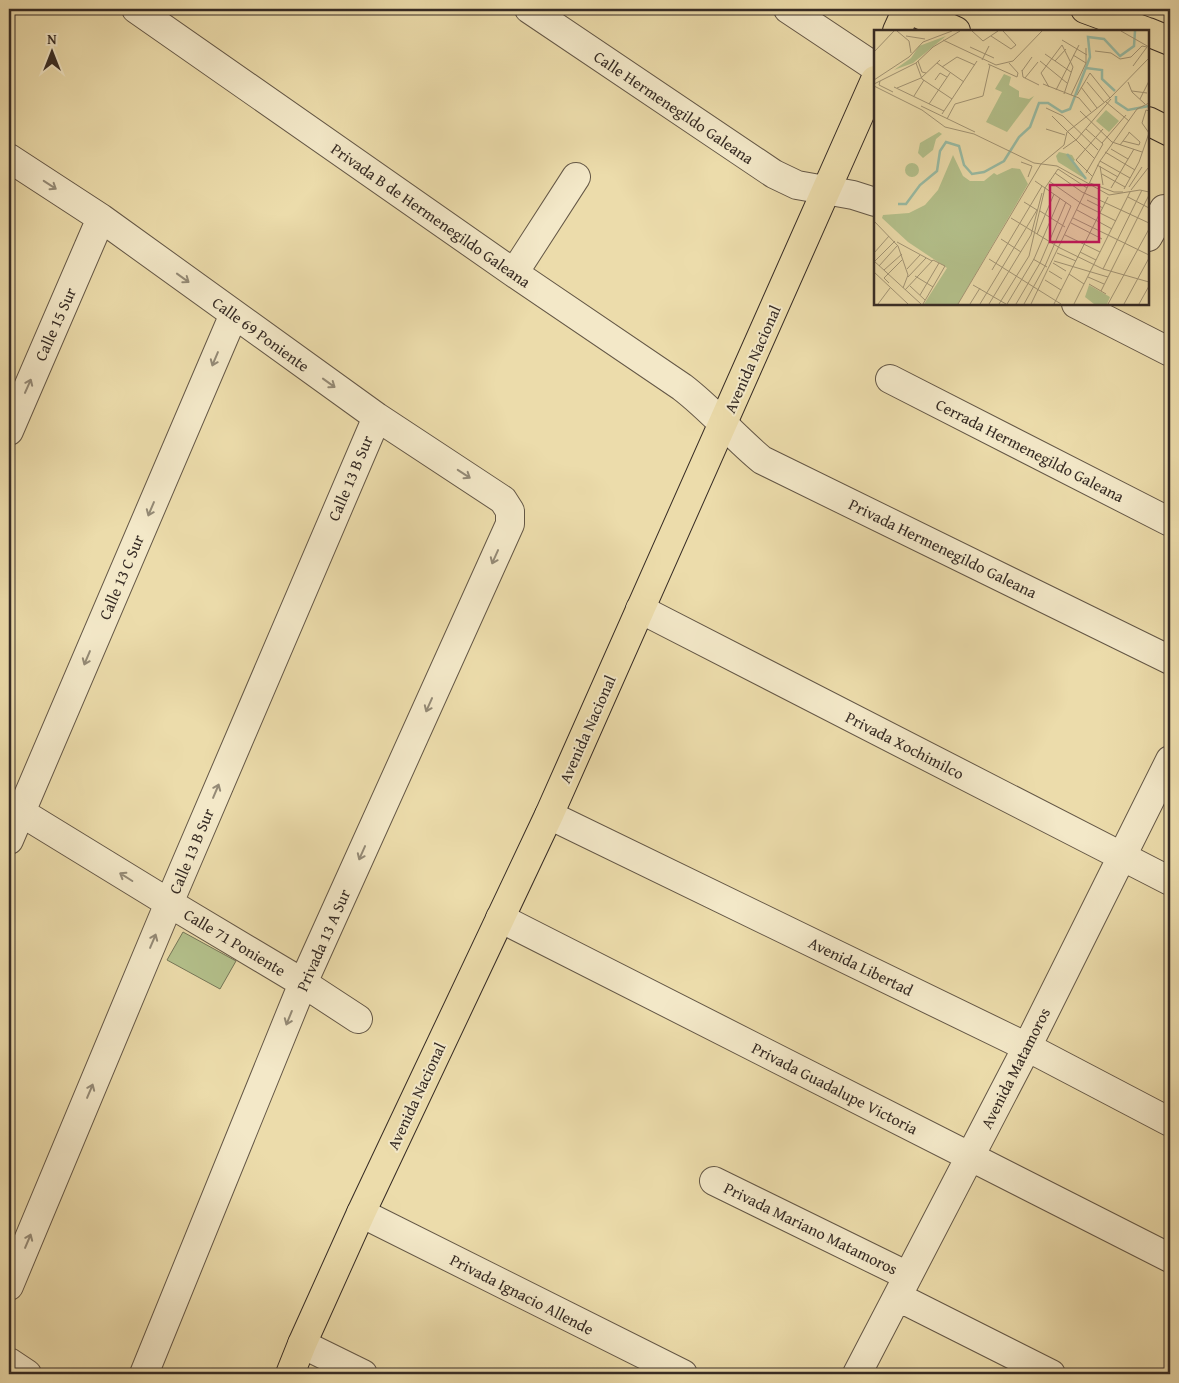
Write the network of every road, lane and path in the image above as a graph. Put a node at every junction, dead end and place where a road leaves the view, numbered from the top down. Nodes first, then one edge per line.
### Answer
1 (136, 9) edge
2 (529, 9) edge
3 (788, 9) edge
4 (907, 9) edge
5 (1086, 9) edge
6 (897, 30) edge
7 (954, 30) edge
8 (1141, 30) edge
9 (1149, 33) edge
10 (1170, 41) edge
11 (874, 66) edge
12 (874, 82) edge
13 (1149, 122) edge
14 (1170, 132) edge
15 (9, 158) edge
16 (576, 177) dead end
17 (826, 190) junction
18 (874, 202) edge
19 (1164, 210) dead end
20 (101, 218) junction
21 (1149, 235) edge
22 (514, 273) junction
23 (1081, 305) edge
24 (1105, 310) edge
25 (234, 314) junction
26 (1170, 352) edge
27 (890, 379) dead end
28 (377, 417) junction
29 (724, 424) junction
30 (9, 431) edge
31 (510, 511) joint
32 (1170, 522) edge
33 (640, 609) junction
34 (1170, 660) edge
35 (1170, 760) edge
36 (15, 809) edge
37 (548, 815) junction
38 (9, 840) edge
39 (1122, 855) junction
40 (1170, 881) edge
41 (169, 903) junction
42 (500, 918) junction
43 (303, 983) junction
44 (358, 1019) dead end
45 (1027, 1047) junction
46 (1170, 1122) edge
47 (969, 1157) junction
48 (714, 1181) dead end
49 (361, 1213) junction
50 (1170, 1258) edge
51 (9, 1286) edge
52 (903, 1286) junction
53 (302, 1344) junction
54 (9, 1362) edge
55 (27, 1374) edge
56 (144, 1374) edge
57 (290, 1374) edge
58 (363, 1374) edge
59 (683, 1374) edge
60 (857, 1374) edge
61 (1051, 1374) edge

1 - 22 street, Privada B de Hermenegildo Galeana
2 - 17 street, Calle Hermenegildo Galeana
3 - 11 street
4 - 6 main road
4 - 7 main road
5 - 8 main road
9 - 10 main road
12 - 17 main road, Avenida Nacional
13 - 14 main road
15 -> 20 street, Calle 69 Poniente
16 - 22 street
17 - 18 street, Calle Hermenegildo Galeana
17 - 29 main road, Avenida Nacional
19 - 21 street
20 -> 25 street, Calle 69 Poniente
30 -> 20 street, Calle 15 Sur
22 - 29 street, Privada B de Hermenegildo Galeana
23 - 24 street
24 - 26 street
25 -> 28 street, Calle 69 Poniente
25 -> 36 street, Calle 13 C Sur
27 - 32 street, Cerrada Hermenegildo Galeana
28 -> 31 street, Calle 69 Poniente
41 -> 28 street, Calle 13 B Sur
29 - 33 main road, Avenida Nacional
29 - 34 street, Privada Hermenegildo Galeana
31 -> 43 street, Privada 13 A Sur
33 - 37 main road, Avenida Nacional
33 - 39 street, Privada Xochimilco
35 - 39 street, Avenida Matamoros
36 - 38 street, Calle 13 C Sur
41 -> 36 street, Calle 71 Poniente
37 - 42 main road, Avenida Nacional
37 - 45 street, Avenida Libertad
39 - 40 street, Privada Xochimilco
39 - 45 street, Avenida Matamoros
41 - 43 street, Calle 71 Poniente
51 -> 41 street, Calle 13 B Sur
42 - 47 street, Privada Guadalupe Victoria
42 - 49 main road, Avenida Nacional
43 - 44 street, Calle 71 Poniente
43 -> 56 street, Privada 13 A Sur
45 - 46 street, Avenida Libertad
45 - 47 street, Avenida Matamoros
47 - 50 street, Privada Guadalupe Victoria
47 - 52 street, Avenida Matamoros
48 - 52 street, Privada Mariano Matamoros
49 - 53 main road, Avenida Nacional
49 - 59 street, Privada Ignacio Allende
52 - 60 street, Avenida Matamoros
52 - 61 street, Privada Mariano Matamoros
53 - 57 main road, Avenida Nacional
53 - 58 street
54 - 55 street

